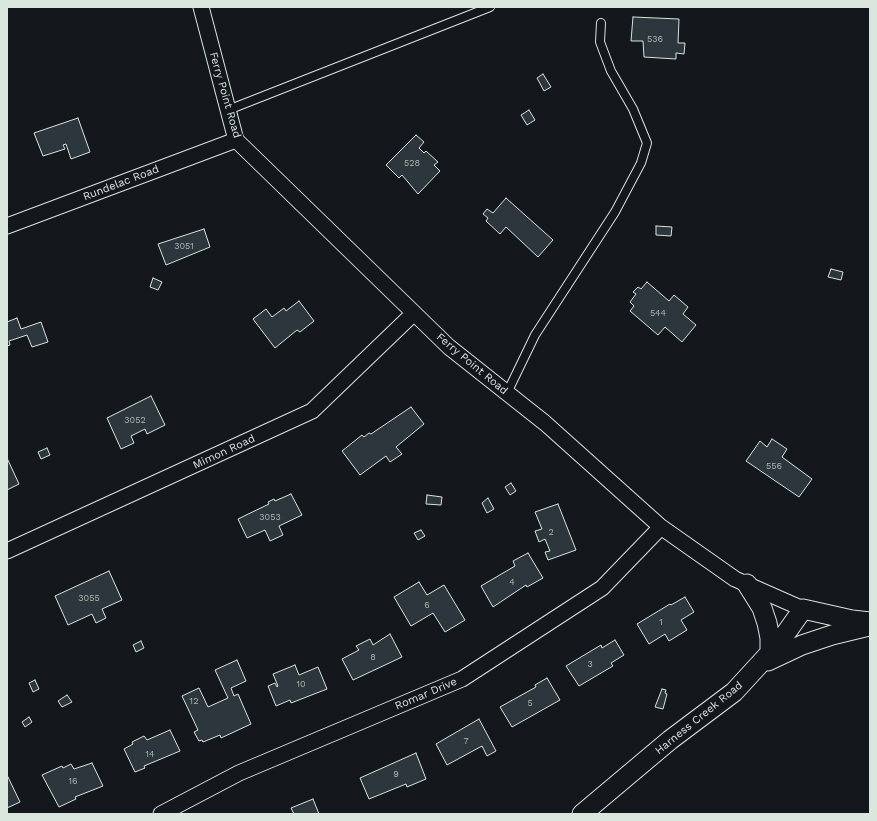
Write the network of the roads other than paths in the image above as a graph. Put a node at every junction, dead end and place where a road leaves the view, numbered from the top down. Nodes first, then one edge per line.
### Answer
1 (201, 7) edge
2 (490, 7) edge
3 (601, 23) dead end
4 (228, 110) junction
5 (236, 140) junction
6 (7, 226) edge
7 (414, 313) junction
8 (507, 392) junction
9 (661, 527) junction
10 (7, 551) edge
11 (747, 584) junction
12 (803, 609) junction
13 (870, 622) edge
14 (870, 626) edge
15 (765, 659) junction
16 (161, 814) edge
17 (582, 814) edge

1 - 4 street, Ferry Point Road
2 - 4 lane
3 - 8 lane
4 - 5 street, Ferry Point Road
5 - 6 street, Rundelac Road
5 - 7 street, Ferry Point Road
7 - 8 street, Ferry Point Road
7 - 10 street, Mimon Road
8 - 9 street, Ferry Point Road
9 - 11 street, Ferry Point Road
9 - 16 street, Romar Drive
11 - 12 street, Ferry Point Road
11 - 15 street
12 - 13 street
12 - 15 street, Harness Creek Road
14 - 15 street
15 - 17 street, Harness Creek Road

